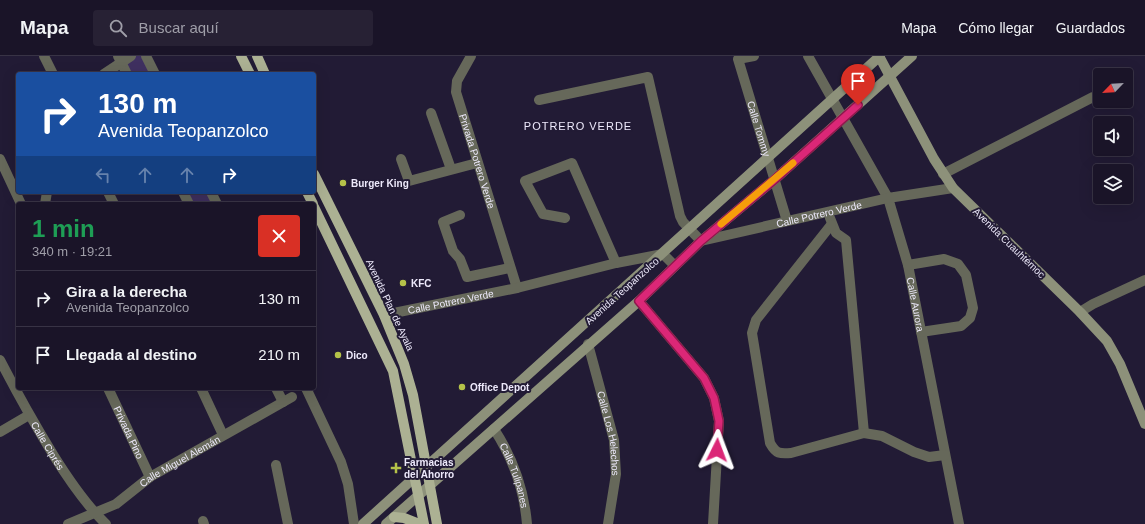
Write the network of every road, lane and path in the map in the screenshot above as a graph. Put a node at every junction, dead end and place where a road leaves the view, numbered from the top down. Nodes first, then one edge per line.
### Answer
1 (44, 56) edge
2 (131, 56) edge
3 (146, 56) edge
4 (241, 56) edge
5 (257, 56) edge
6 (470, 56) edge
7 (754, 56) edge
8 (808, 56) edge
9 (879, 56) edge
10 (912, 56) edge
11 (120, 59) edge
12 (52, 72) edge
13 (106, 72) edge
14 (125, 72) edge
15 (154, 72) edge
16 (249, 72) edge
17 (264, 72) edge
18 (890, 76) junction
19 (1093, 98) dead end
20 (832, 99) junction
21 (539, 100) dead end
22 (431, 113) dead end
23 (843, 118) junction
24 (767, 157) junction
25 (0, 158) edge
26 (401, 159) dead end
27 (477, 163) junction
28 (451, 169) junction
29 (943, 174) junction
30 (316, 178) edge
31 (774, 180) junction
32 (952, 188) junction
33 (16, 193) edge
34 (888, 198) junction
35 (316, 211) edge
36 (828, 212) junction
37 (460, 215) dead end
38 (565, 218) dead end
39 (787, 221) junction
40 (831, 225) junction
41 (690, 230) junction
42 (701, 241) junction
43 (663, 254) junction
44 (616, 263) junction
45 (908, 265) junction
46 (675, 266) junction
47 (510, 268) junction
48 (1145, 280) edge
49 (517, 288) junction
50 (639, 301) junction
51 (1080, 312) junction
52 (384, 315) junction
53 (921, 332) junction
54 (588, 344) junction
55 (0, 360) edge
56 (533, 370) junction
57 (546, 382) junction
58 (16, 387) edge
59 (109, 390) edge
60 (202, 390) edge
61 (278, 390) edge
62 (307, 390) edge
63 (19, 392) edge
64 (29, 415) junction
65 (1145, 424) edge
66 (494, 429) junction
67 (0, 432) edge
68 (864, 433) junction
69 (224, 434) junction
70 (945, 455) junction
71 (276, 465) dead end
72 (425, 468) junction
73 (150, 477) junction
74 (415, 478) junction
75 (429, 487) junction
76 (419, 497) junction
77 (95, 514) junction
78 (394, 517) junction
79 (68, 524) edge
80 (106, 524) edge
81 (288, 524) edge
82 (354, 524) edge
83 (363, 524) edge
84 (386, 524) edge
85 (419, 524) edge
86 (424, 524) edge
87 (437, 524) edge
88 (527, 524) edge
89 (608, 524) edge
90 (713, 524) edge
91 (959, 524) edge

1 - 12 street
2 - 11 street
3 - 15 street
4 - 16 main road
5 - 17 main road
6 - 27 street, Privada Potrero Verde
7 - 24 street, Calle Tommy
8 - 20 street, Calle Aurora
9 - 18 main road, Avenida Cuauhtémoc
9 - 20 main road, Avenida Teopanzolco
10 - 18 main road, Avenida Teopanzolco
11 - 13 street
11 - 14 street
18 - 23 main road, Avenida Teopanzolco
18 - 29 main road, Avenida Cuauhtémoc
19 - 29 street
20 - 23 street, Calle Aurora
20 - 24 main road, Avenida Teopanzolco
21 - 41 street
22 - 28 street
23 - 31 main road, Avenida Teopanzolco
23 - 34 street, Calle Aurora
24 - 31 street, Calle Tommy
24 - 41 main road, Avenida Teopanzolco
25 - 33 street
26 - 28 street
27 - 28 street
27 - 47 street, Privada Potrero Verde
29 - 32 main road, Avenida Cuauhtémoc
30 - 52 main road, Avenida Plan de Ayala
31 - 39 street, Calle Tommy
31 - 42 main road, Avenida Teopanzolco
32 - 34 street, Calle Potrero Verde
32 - 51 main road, Avenida Cuauhtémoc
34 - 36 street, Calle Potrero Verde
34 - 45 street, Calle Aurora
35 - 74 main road
36 - 39 street, Calle Potrero Verde
36 - 40 street
37 - 47 street
38 - 44 street
39 - 42 street, Calle Potrero Verde
40 - 68 street
40 - 68 street
41 - 42 street
41 - 43 main road, Avenida Teopanzolco
42 - 46 main road, Avenida Teopanzolco
43 - 44 street, Calle Potrero Verde
43 - 46 street
43 - 56 main road, Avenida Teopanzolco
44 - 49 street, Calle Potrero Verde
45 - 53 street, Calle Aurora
45 - 53 street
46 - 50 main road, Avenida Teopanzolco
47 - 49 street
48 - 51 street
49 - 52 street, Calle Potrero Verde
50 - 54 main road, Avenida Teopanzolco
50 - 90 street
51 - 65 main road, Avenida Cuauhtémoc
52 - 72 main road, Avenida Plan de Ayala
53 - 70 street, Calle Aurora
54 - 57 main road, Avenida Teopanzolco
54 - 89 street, Calle Los Helechos
55 - 58 street, Calle Ciprés
56 - 57 main road
56 - 72 main road, Avenida Teopanzolco
57 - 66 main road, Avenida Teopanzolco
59 - 73 street, Privada Pino
60 - 69 street
61 - 69 street, Calle Miguel Alemán
62 - 82 street
63 - 64 street, Calle Ciprés
64 - 67 street
64 - 77 street, Calle Ciprés
66 - 75 main road, Avenida Teopanzolco
66 - 88 street, Calle Tulipanes
68 - 70 street
69 - 73 street, Calle Miguel Alemán
70 - 91 street, Calle Aurora
71 - 81 street
72 - 74 main road, Avenida Teopanzolco
72 - 75 main road, Avenida Plan de Ayala
73 - 77 street, Calle Miguel Alemán
74 - 76 main road
74 - 83 main road, Avenida Teopanzolco
75 - 76 main road, Avenida Teopanzolco
75 - 87 main road, Avenida Plan de Ayala
76 - 78 main road, Avenida Teopanzolco
76 - 86 main road
77 - 79 street, Calle Miguel Alemán
77 - 80 street, Calle Ciprés
78 - 84 main road, Avenida Teopanzolco
78 - 85 main road

